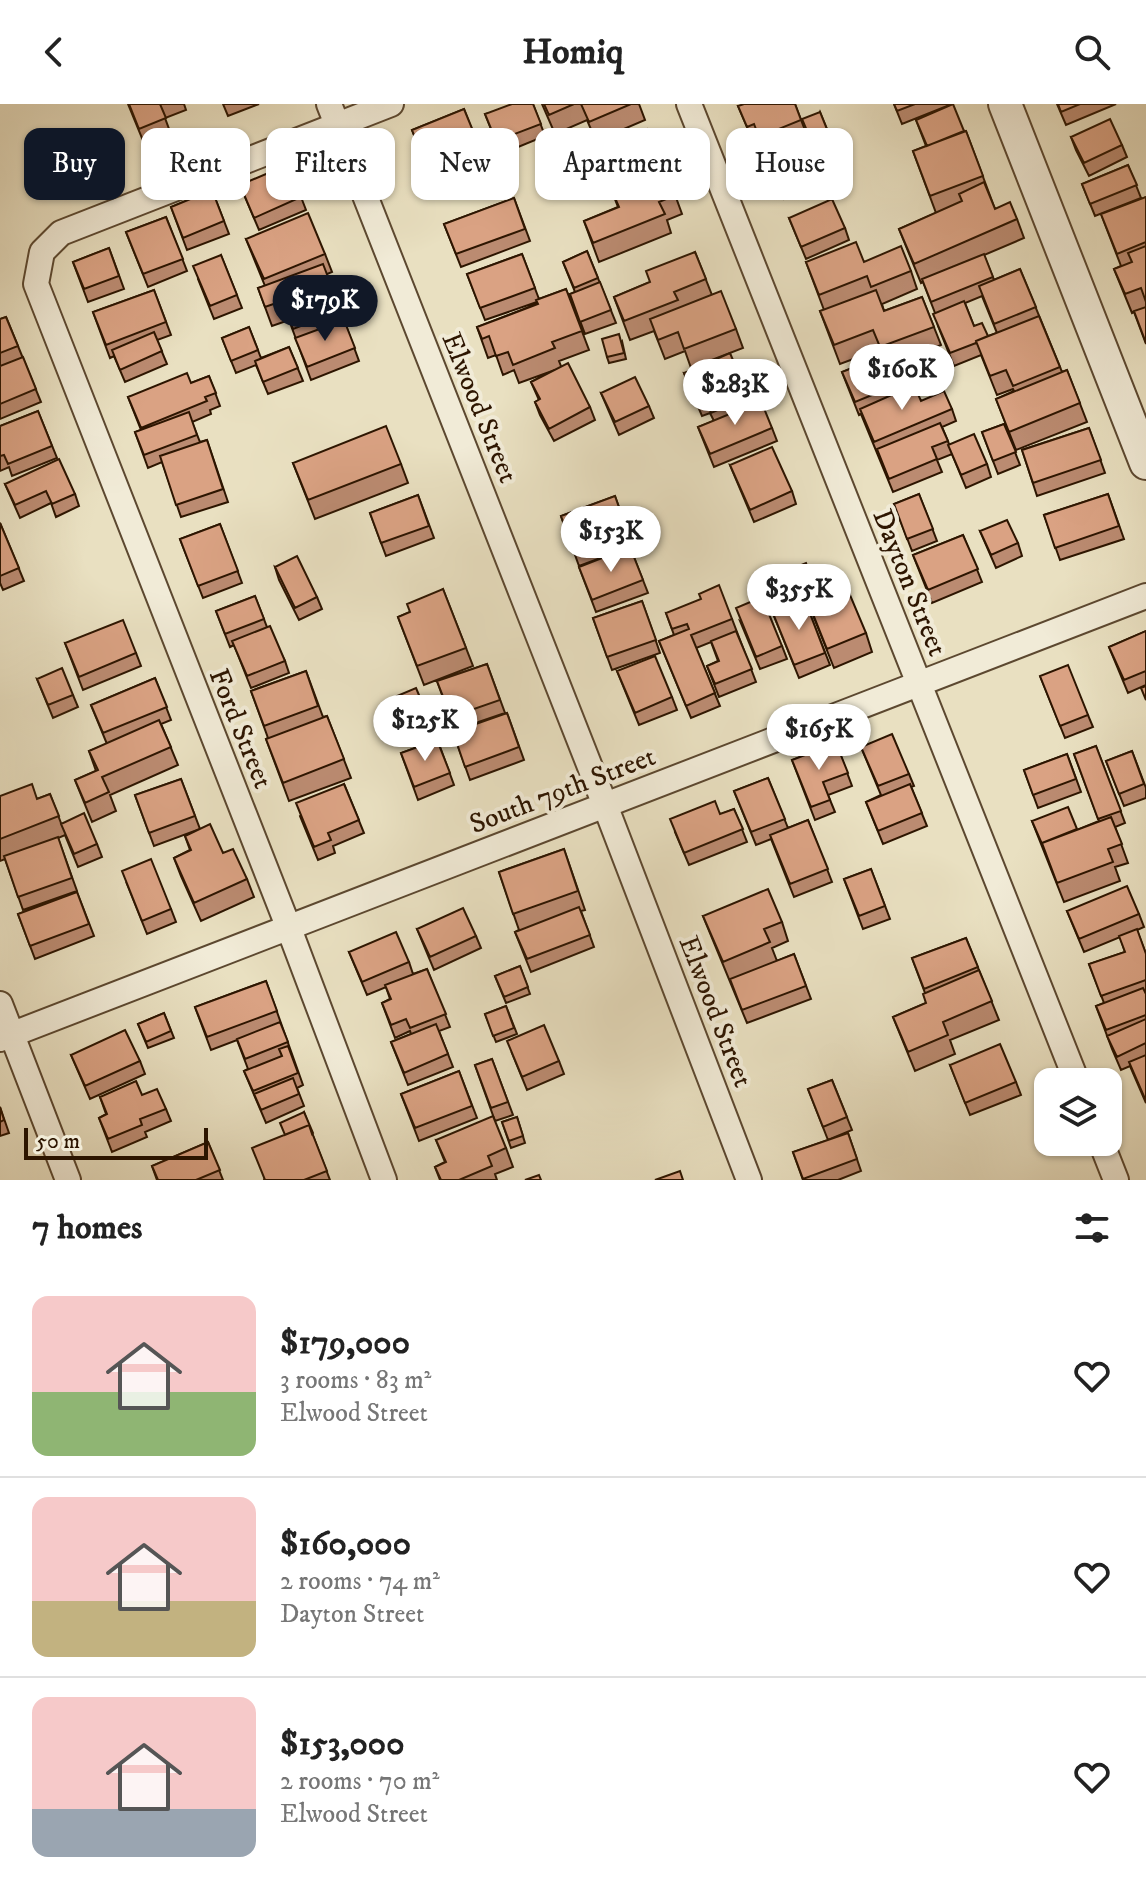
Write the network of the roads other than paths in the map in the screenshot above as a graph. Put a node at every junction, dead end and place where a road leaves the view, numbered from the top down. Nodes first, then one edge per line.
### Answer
1 (391, 104) edge
2 (689, 104) edge
3 (1005, 104) edge
4 (333, 115) edge
5 (1146, 463) edge
6 (1146, 596) edge
7 (919, 683) junction
8 (605, 805) junction
9 (288, 926) junction
10 (0, 1004) edge
11 (6, 1037) edge
12 (1071, 1068) edge
13 (1107, 1156) edge
14 (68, 1180) edge
15 (384, 1180) edge
16 (749, 1180) edge
17 (1116, 1180) edge

1 - 4 street
2 - 7 street, Dayton Street
3 - 5 street
4 - 8 street, Elwood Street
4 - 9 street, Ford Street
6 - 7 street, South 79th Street
7 - 8 street, South 79th Street
7 - 12 street, Dayton Street
8 - 9 street, South 79th Street
8 - 16 street, Elwood Street
9 - 11 street, South 79th Street
9 - 15 street, Ford Street
10 - 11 street
11 - 14 street
13 - 17 street

